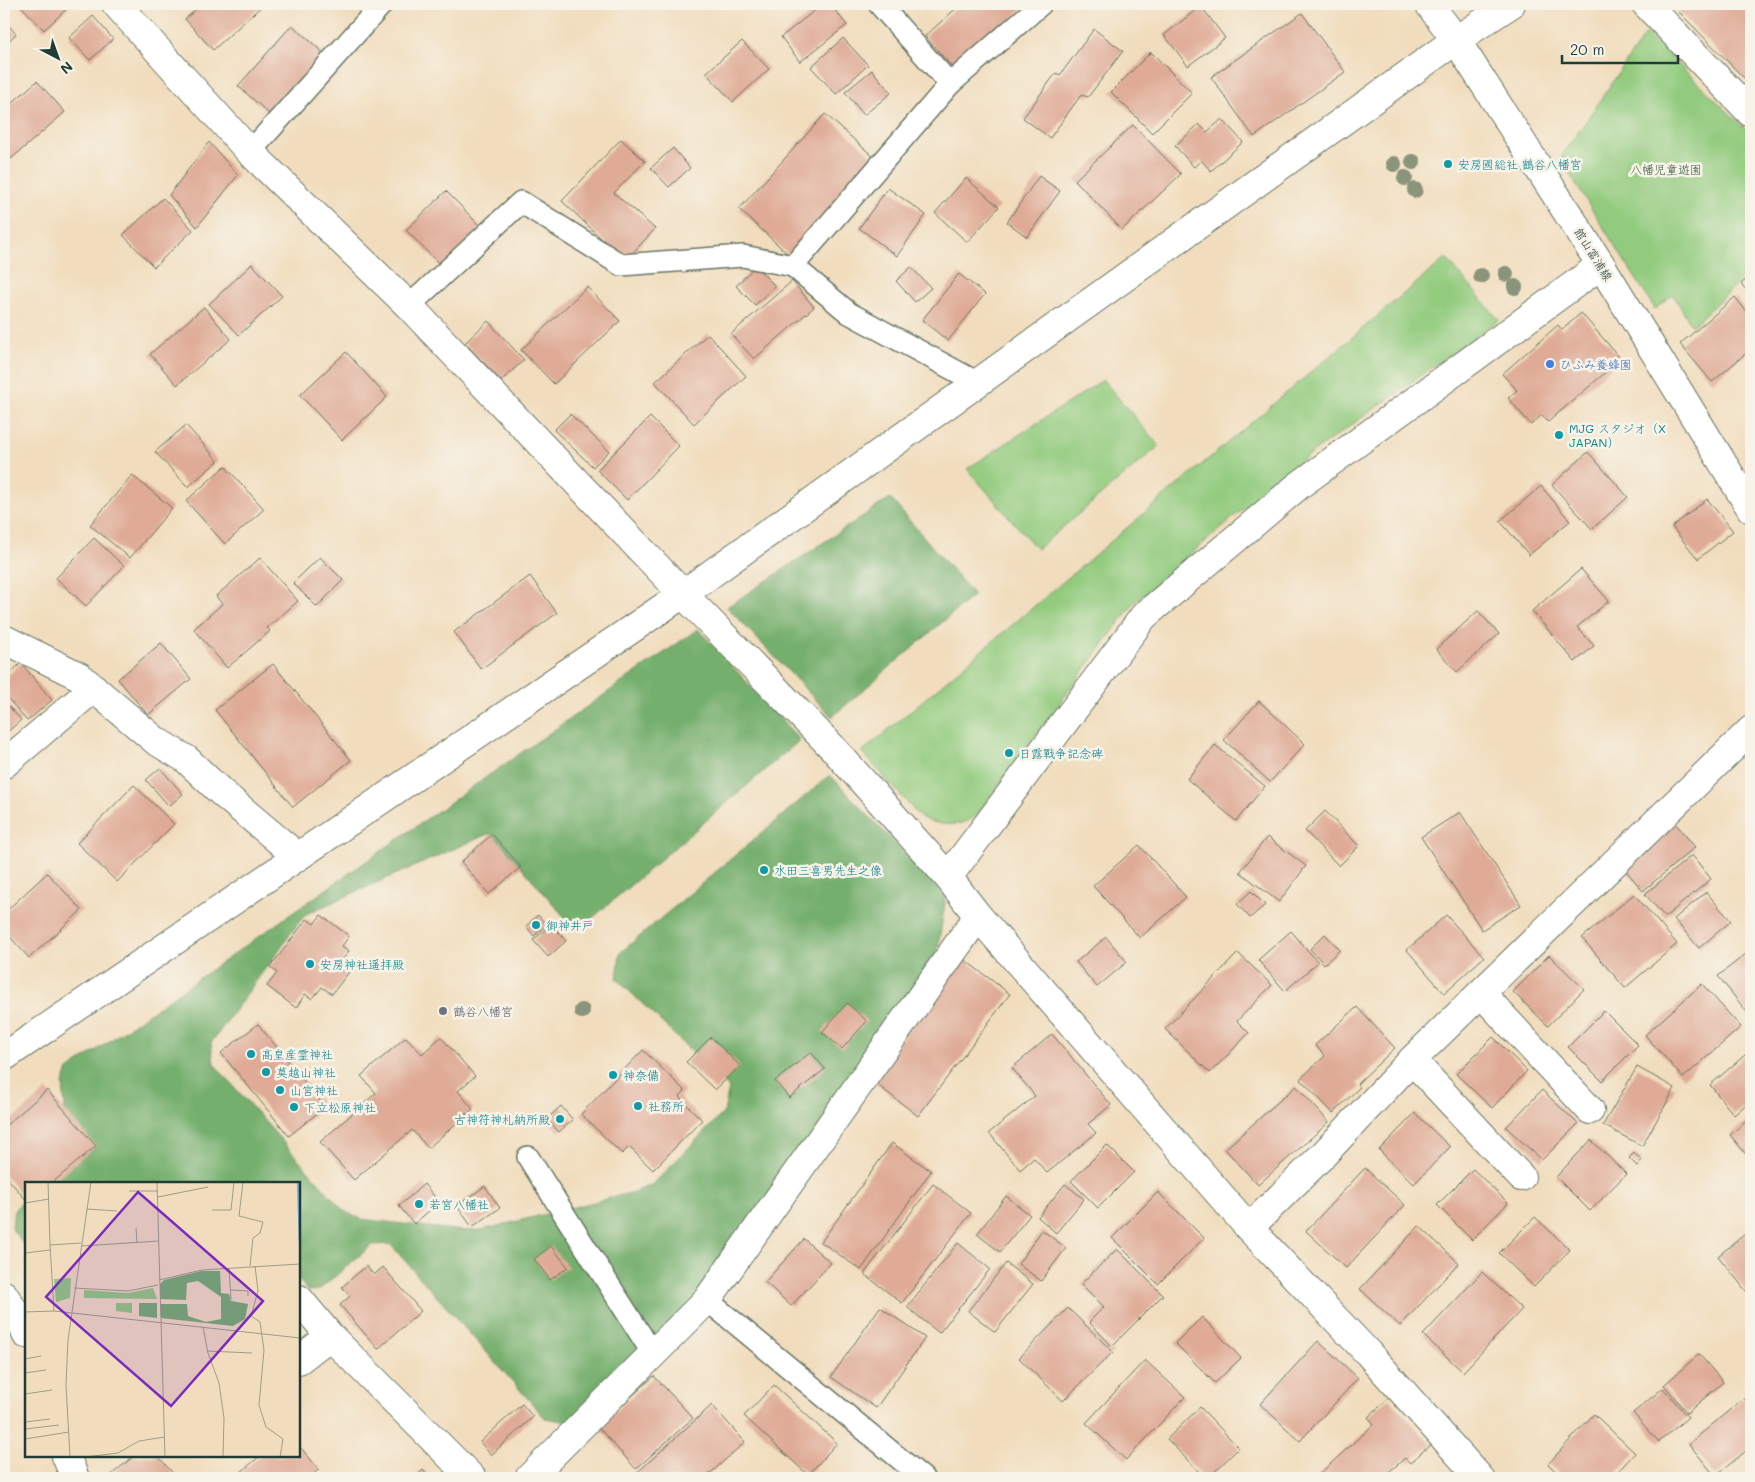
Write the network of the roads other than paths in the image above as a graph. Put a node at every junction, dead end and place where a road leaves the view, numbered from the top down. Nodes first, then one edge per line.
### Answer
1 (116, 4) edge
2 (382, 4) edge
3 (879, 4) edge
4 (1040, 4) edge
5 (1429, 4) edge
6 (1511, 4) edge
7 (1646, 4) edge
8 (1456, 40) junction
9 (950, 84) junction
10 (1751, 113) edge
11 (250, 152) junction
12 (1601, 265) junction
13 (793, 266) junction
14 (409, 306) junction
15 (978, 383) junction
16 (1751, 509) edge
17 (683, 594) junction
18 (4, 638) edge
19 (94, 688) junction
20 (1751, 730) edge
21 (4, 764) edge
22 (297, 856) junction
23 (948, 877) junction
24 (978, 916) junction
25 (1482, 993) junction
26 (4, 1057) edge
27 (1412, 1060) junction
28 (1590, 1110) dead end
29 (528, 1157) dead end
30 (1521, 1177) dead end
31 (1249, 1228) junction
32 (4, 1294) edge
33 (300, 1300) edge
34 (708, 1300) junction
35 (25, 1331) edge
36 (330, 1336) junction
37 (653, 1354) junction
38 (300, 1359) edge
39 (66, 1457) edge
40 (75, 1478) edge
41 (472, 1478) edge
42 (529, 1478) edge
43 (923, 1478) edge
44 (1480, 1478) edge

1 - 11 street
2 - 11 lane
3 - 9 lane
4 - 9 lane
5 - 8 street, 館山富浦線
6 - 8 street
7 - 10 street
8 - 12 street, 館山富浦線
8 - 15 street
9 - 13 lane
11 - 14 street
12 - 16 street, 館山富浦線
12 - 23 street
13 - 14 lane
13 - 15 lane
14 - 17 street
15 - 17 street
17 - 22 street
17 - 23 street
18 - 19 street
19 - 21 street
19 - 22 street
20 - 25 street
22 - 26 street
23 - 24 street
24 - 31 street
24 - 34 street
25 - 27 street
25 - 28 street
27 - 30 street
27 - 31 street
29 - 37 lane
31 - 44 street
32 - 35 street
33 - 36 street
34 - 37 street
34 - 43 lane
36 - 38 street
36 - 41 street
37 - 42 street
39 - 40 street

